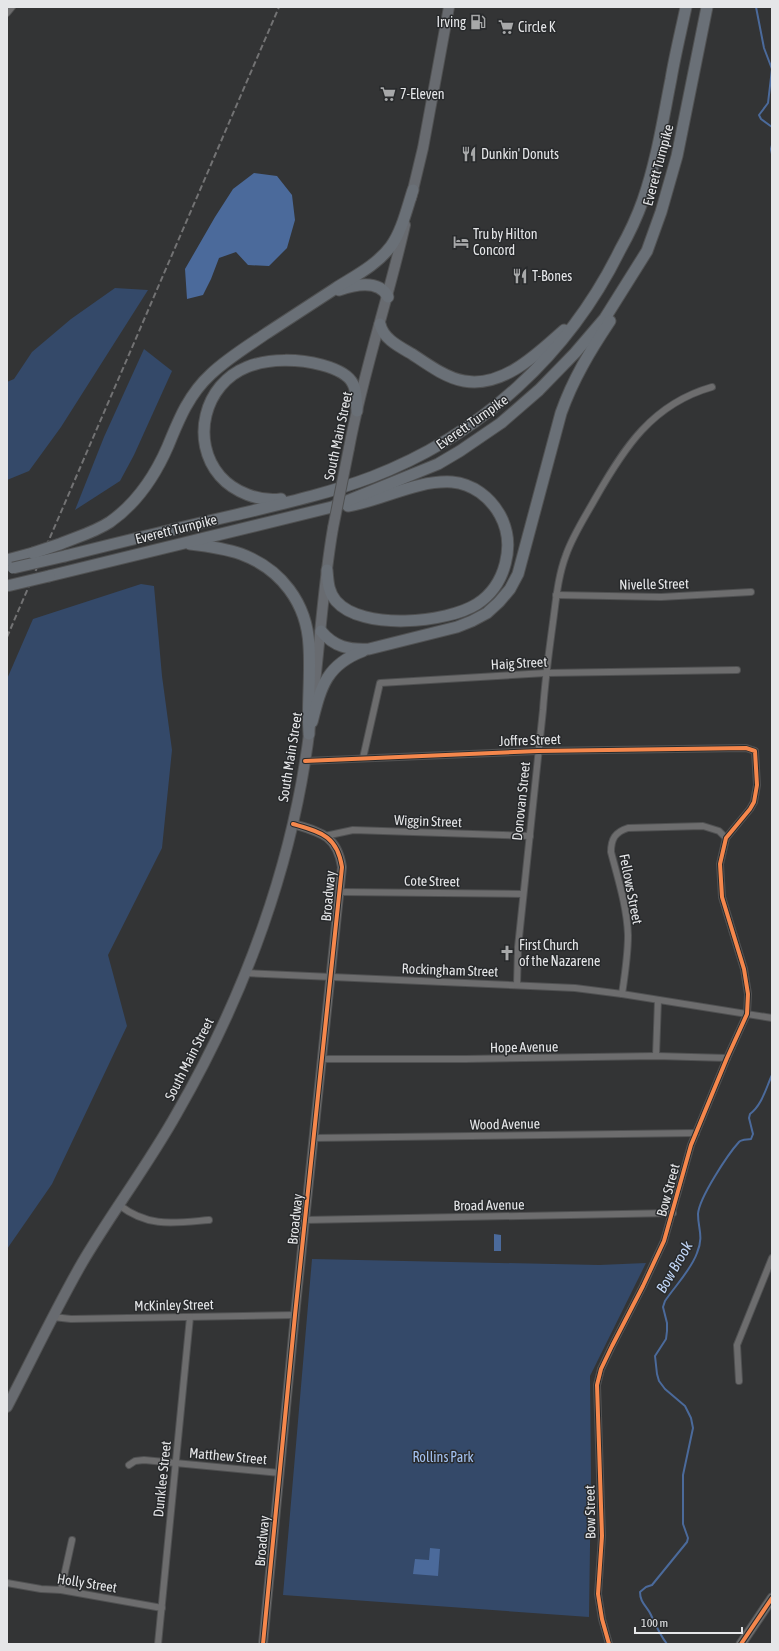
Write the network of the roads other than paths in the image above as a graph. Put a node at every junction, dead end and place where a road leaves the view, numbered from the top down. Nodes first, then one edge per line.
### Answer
1 (12, 7) edge
2 (449, 7) edge
3 (686, 7) edge
4 (707, 7) edge
5 (7, 13) edge
6 (413, 190) junction
7 (647, 251) junction
8 (325, 295) junction
9 (388, 297) junction
10 (589, 304) junction
11 (380, 324) junction
12 (712, 387) dead end
13 (356, 411) junction
14 (340, 488) junction
15 (332, 507) junction
16 (184, 543) junction
17 (9, 566) edge
18 (326, 570) junction
19 (7, 586) edge
20 (751, 592) dead end
21 (556, 595) junction
22 (321, 631) junction
23 (369, 649) junction
24 (737, 670) dead end
25 (546, 673) junction
26 (309, 734) junction
27 (538, 751) junction
28 (755, 751) joint
29 (363, 758) junction
30 (305, 761) junction
31 (293, 824) junction
32 (325, 836) junction
33 (530, 836) junction
34 (726, 838) junction
35 (340, 892) junction
36 (523, 894) junction
37 (244, 973) junction
38 (331, 977) junction
39 (517, 984) junction
40 (622, 994) junction
41 (658, 1000) junction
42 (747, 1014) junction
43 (772, 1018) edge
44 (656, 1056) junction
45 (727, 1058) junction
46 (322, 1059) junction
47 (696, 1133) junction
48 (314, 1138) junction
49 (120, 1205) junction
50 (673, 1213) junction
51 (209, 1220) dead end
52 (305, 1220) junction
53 (772, 1260) edge
54 (295, 1315) junction
55 (190, 1317) junction
56 (53, 1318) junction
57 (739, 1380) dead end
58 (7, 1407) edge
59 (176, 1464) junction
60 (129, 1465) dead end
61 (280, 1473) junction
62 (72, 1540) dead end
63 (7, 1583) edge
64 (61, 1590) junction
65 (772, 1598) edge
66 (162, 1608) junction
67 (158, 1644) edge
68 (263, 1644) edge
69 (609, 1644) edge
70 (741, 1644) edge

1 - 5 street
2 - 6 main road, South Main Street
3 - 10 highway, Everett Turnpike
4 - 7 highway, Everett Turnpike
6 - 8 highway
6 - 9 main road, South Main Street
7 - 15 highway, Everett Turnpike
7 - 23 highway
8 - 9 highway
8 - 17 highway, bridge
9 - 11 main road, South Main Street
10 - 11 highway
10 - 14 highway, Everett Turnpike
11 - 13 main road, South Main Street
12 - 21 street, Donovan Street
13 - 14 highway
13 - 18 main road, South Main Street, bridge
14 - 17 highway, Everett Turnpike, bridge
15 - 16 highway, Everett Turnpike
15 - 18 highway
16 - 19 highway, Everett Turnpike, bridge
16 - 26 highway
18 - 22 main road, South Main Street
20 - 21 street, Nivelle Street
21 - 25 street, Donovan Street
22 - 23 highway
22 - 26 main road, South Main Street
23 - 26 highway
24 - 25 street, Haig Street
25 - 27 street, Donovan Street
25 - 29 street, Haig Street
26 - 30 main road, South Main Street
27 - 28 street, Joffre Street
27 - 29 street, Joffre Street
27 - 33 street, Donovan Street
28 - 34 street, Bow Street
29 - 30 street, Joffre Street
30 - 31 main road, South Main Street
31 - 32 street, Broadway
31 - 37 main road, South Main Street
32 - 33 street, Wiggin Street
32 - 35 street, Broadway
33 - 36 street, Donovan Street
34 - 40 street, Fellows Street
34 - 42 street, Bow Street
35 - 36 street, Cote Street
35 - 38 street, Broadway
36 - 39 street, Donovan Street
37 - 38 street, Rockingham Street
37 - 49 main road, South Main Street
38 - 39 street, Rockingham Street
38 - 46 street, Broadway
39 - 40 street, Rockingham Street
40 - 41 street, Rockingham Street
41 - 42 street, Rockingham Street
41 - 44 street
42 - 43 street, Rockingham Street
42 - 45 street, Bow Street
44 - 45 street, Hope Avenue
44 - 46 street, Hope Avenue
45 - 47 street, Bow Street
46 - 48 street, Broadway
47 - 48 street, Wood Avenue
47 - 50 street, Bow Street
48 - 52 street, Broadway
49 - 51 street
49 - 56 main road, South Main Street
50 - 52 street, Broad Avenue
50 - 69 street, Bow Street
52 - 54 street, Broadway
53 - 57 street
54 - 55 street, McKinley Street
54 - 61 street, Broadway
55 - 56 street, McKinley Street
55 - 59 street, Dunklee Street
56 - 58 main road, South Main Street
59 - 60 street, Matthew Street
59 - 61 street, Matthew Street
59 - 66 street, Dunklee Street
61 - 68 street, Broadway
62 - 64 street
63 - 64 street, Holly Street
64 - 66 street, Holly Street
65 - 70 main road
66 - 67 street, Dunklee Street

